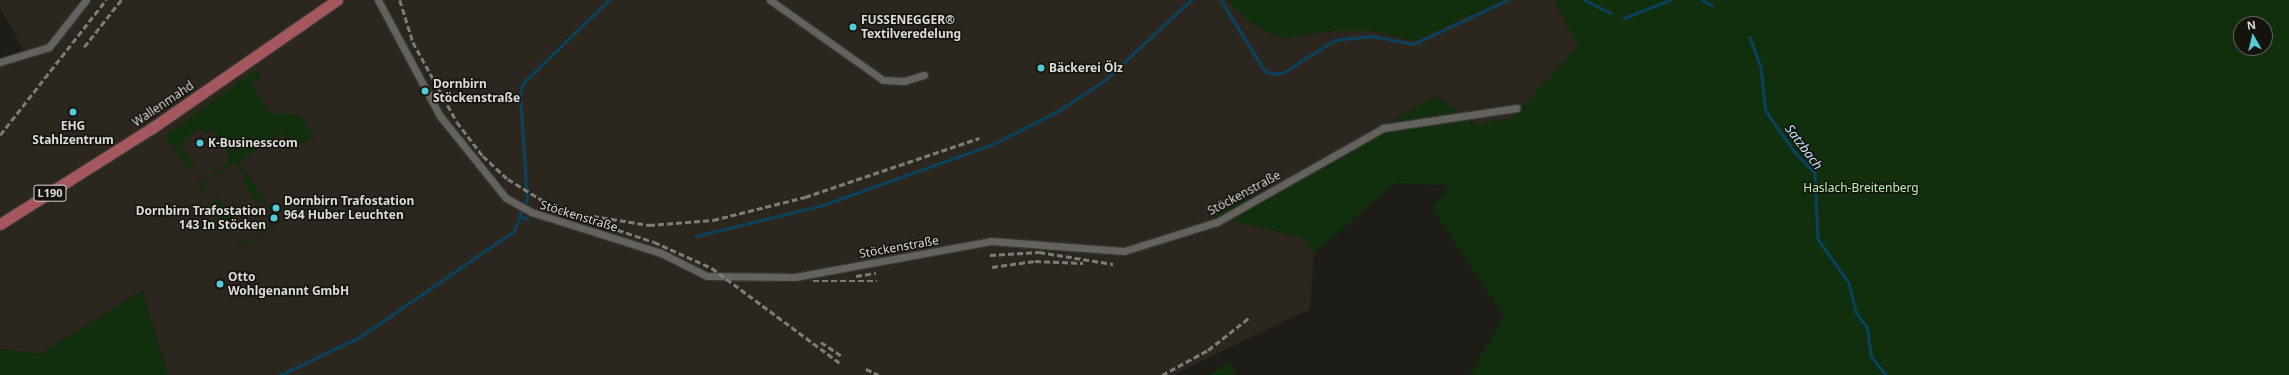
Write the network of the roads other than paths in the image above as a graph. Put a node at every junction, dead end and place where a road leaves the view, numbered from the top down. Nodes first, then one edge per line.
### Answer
1 (86, 0) edge
2 (337, 0) edge
3 (378, 0) edge
4 (770, 0) edge
5 (0, 62) edge
6 (924, 75) dead end
7 (1517, 108) dead end
8 (0, 224) edge

1 - 5 street
2 - 8 main road, Wallenmahd / L190
3 - 7 street, Stöckenstraße
4 - 6 street

